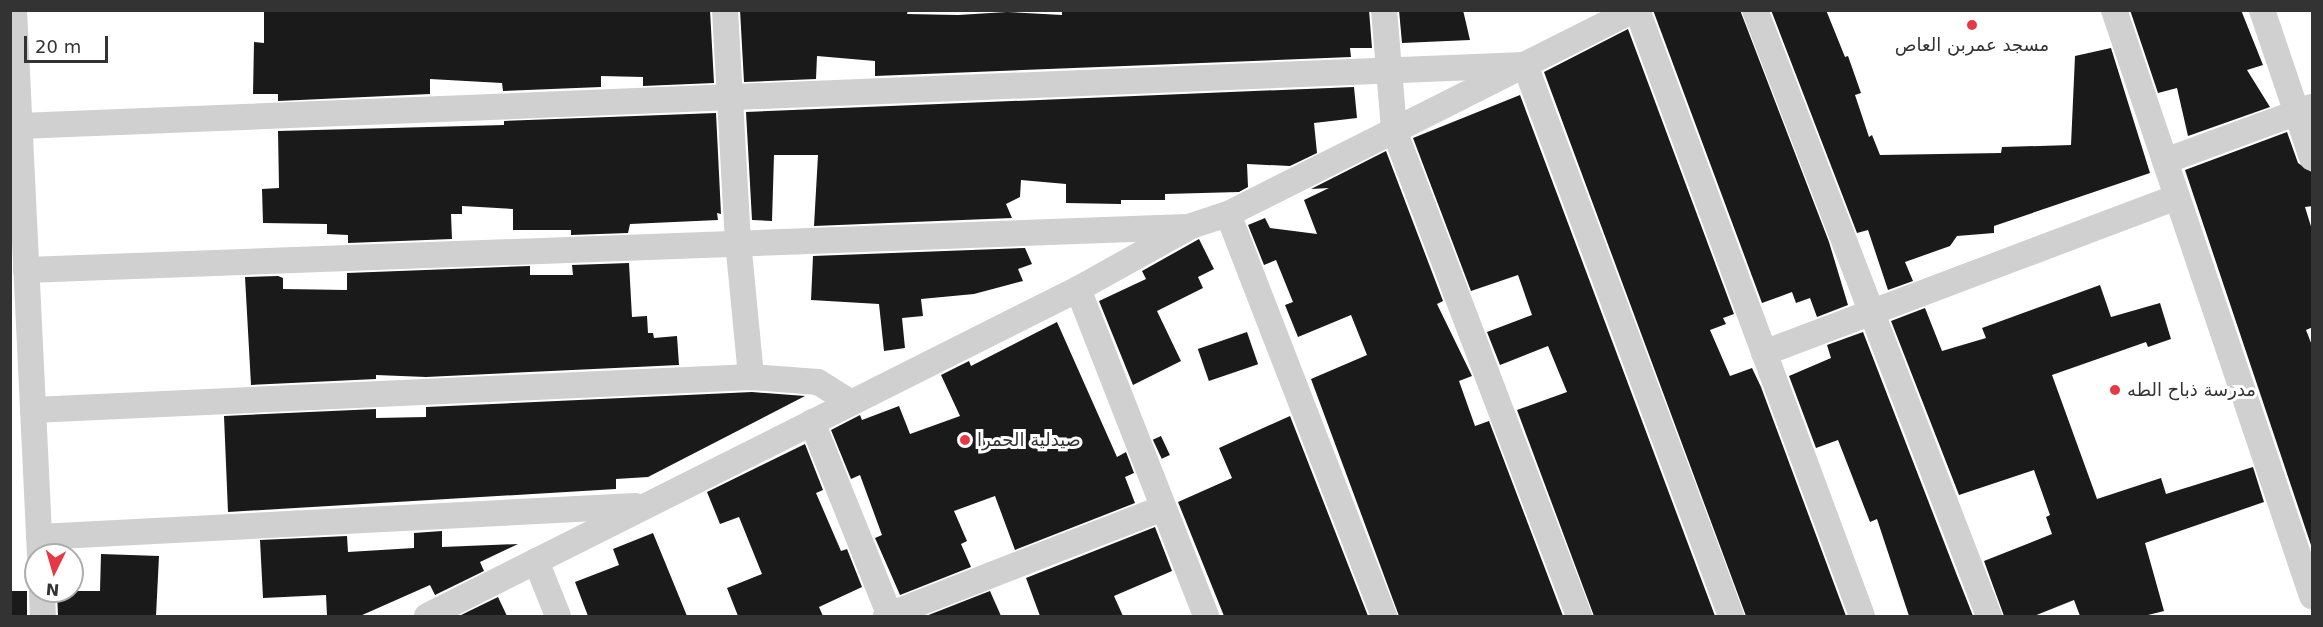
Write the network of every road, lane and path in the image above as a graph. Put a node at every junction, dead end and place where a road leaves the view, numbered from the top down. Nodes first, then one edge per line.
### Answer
1 (14, 10) edge
2 (725, 10) edge
3 (1384, 10) edge
4 (1635, 10) edge
5 (1755, 10) edge
6 (2114, 10) edge
7 (2262, 10) edge
8 (1524, 65) junction
9 (1389, 72) junction
10 (731, 100) junction
11 (2305, 110) edge
12 (20, 126) junction
13 (1394, 130) junction
14 (2313, 158) edge
15 (2165, 161) junction
16 (2177, 197) junction
17 (1228, 214) junction
18 (1191, 226) junction
19 (738, 241) junction
20 (26, 270) junction
21 (1078, 289) junction
22 (1872, 312) junction
23 (20, 328) edge
24 (1764, 353) junction
25 (751, 377) junction
26 (851, 403) junction
27 (33, 410) junction
28 (812, 422) junction
29 (646, 506) junction
30 (1163, 508) junction
31 (40, 543) edge
32 (84, 543) edge
33 (536, 561) junction
34 (2313, 596) edge
35 (427, 616) edge
36 (558, 616) edge
37 (888, 616) edge
38 (1206, 616) edge
39 (1384, 616) edge
40 (1579, 616) edge
41 (1731, 616) edge
42 (1862, 616) edge
43 (1989, 616) edge

1 - 12 street
2 - 10 street
3 - 9 street
4 - 8 street
4 - 24 street
5 - 22 street
6 - 15 street
7 - 11 street
8 - 9 street
8 - 13 street
8 - 41 street
9 - 10 street
9 - 13 street
10 - 12 street
10 - 19 street
11 - 14 street
11 - 15 street
12 - 20 street
13 - 17 street
13 - 40 street
15 - 16 street
16 - 22 street
16 - 34 street
17 - 18 street
17 - 39 street
18 - 19 street
18 - 21 street
19 - 20 street
19 - 25 street
20 - 23 street
21 - 26 street
21 - 30 street
22 - 24 street
22 - 43 street
23 - 27 street
24 - 42 street
25 - 26 street
25 - 27 street
26 - 28 street
27 - 31 street
28 - 29 street
28 - 37 street
29 - 32 street
29 - 33 street
30 - 37 street
30 - 38 street
33 - 35 street
33 - 36 street

